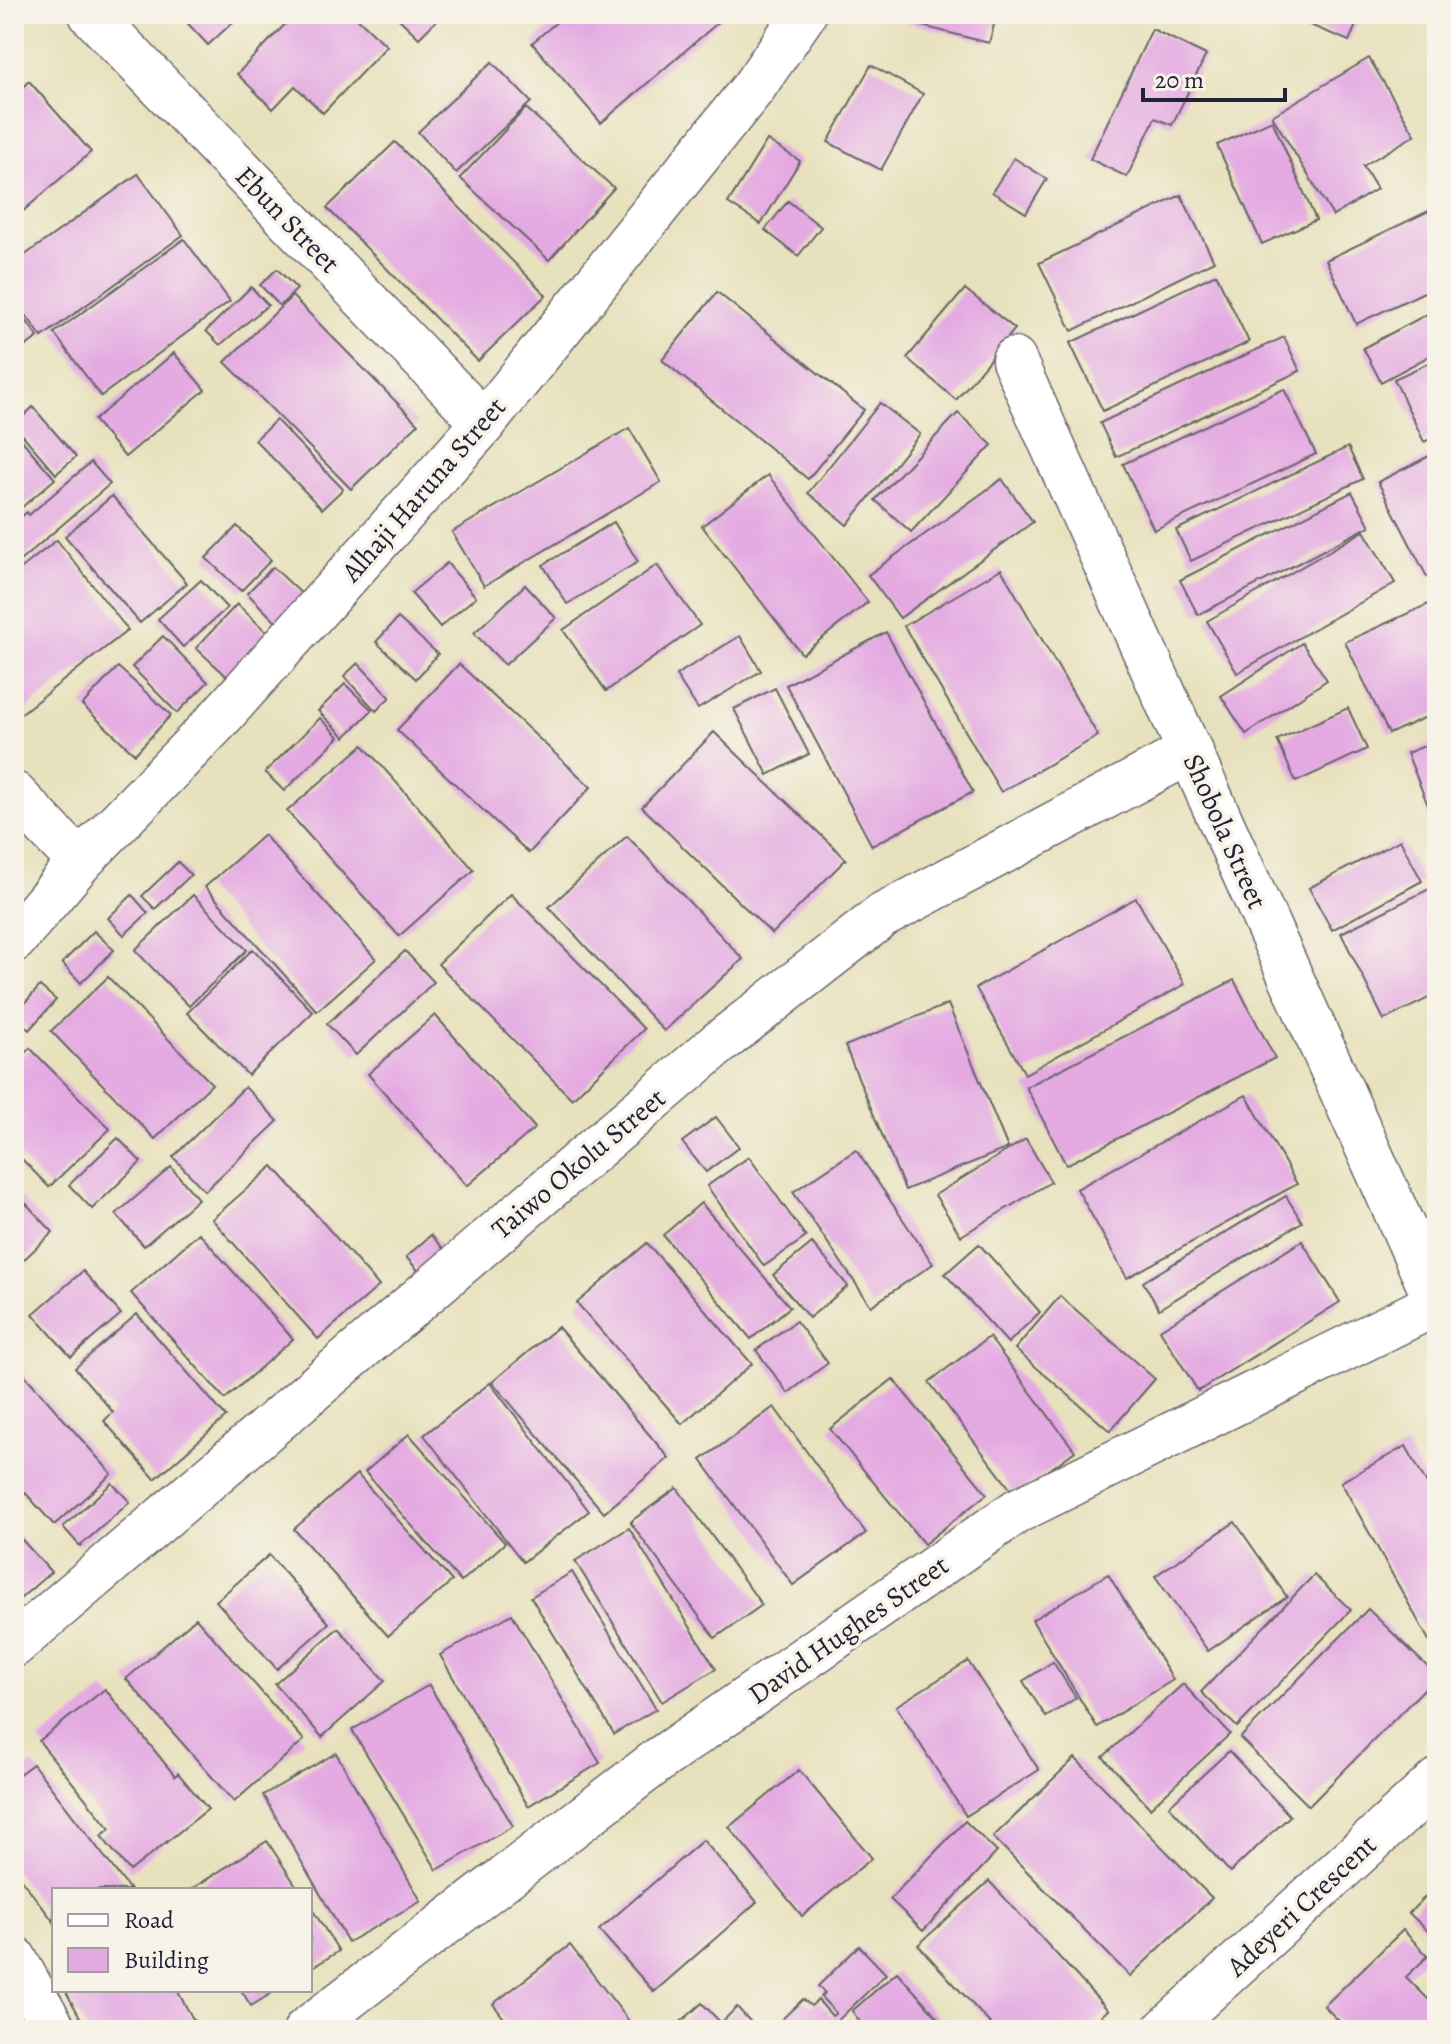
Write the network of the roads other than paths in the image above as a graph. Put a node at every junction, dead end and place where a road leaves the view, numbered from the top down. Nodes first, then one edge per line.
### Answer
1 (91, 14) edge
2 (804, 14) edge
3 (1014, 360) dead end
4 (484, 423) junction
5 (1191, 751) junction
6 (14, 794) edge
7 (80, 862) junction
8 (14, 940) edge
9 (1437, 1303) edge
10 (14, 1645) edge
11 (1437, 1781) edge
12 (14, 1958) edge
13 (54, 2030) edge
14 (306, 2030) edge
15 (1165, 2030) edge

1 - 4 street, Ebun Street
2 - 4 street, Alhaji Haruna Street
3 - 5 street, Shobola Street
4 - 7 street, Alhaji Haruna Street
5 - 9 street, Shobola Street
5 - 10 street, Taiwo Okolu Street
6 - 7 street
7 - 8 street, Alhaji Haruna Street
9 - 14 street, David Hughes Street
11 - 15 street, Adeyeri Crescent
12 - 13 street

